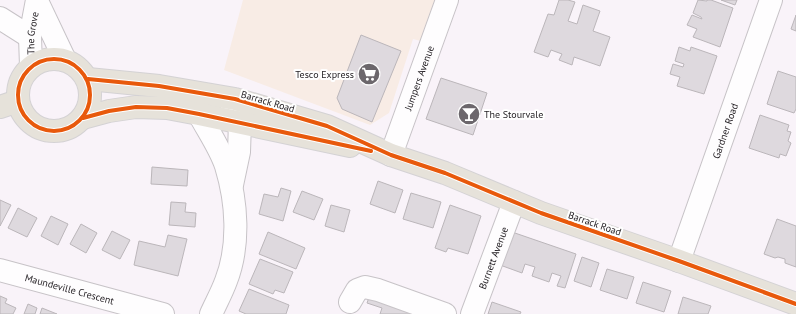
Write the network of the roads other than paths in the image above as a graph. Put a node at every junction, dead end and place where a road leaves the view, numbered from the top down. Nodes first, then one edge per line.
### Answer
1 (447, 0) edge
2 (771, 0) edge
3 (37, 1) edge
4 (0, 18) edge
5 (30, 37) junction
6 (65, 60) junction
7 (31, 66) junction
8 (88, 79) junction
9 (228, 98) junction
10 (9, 104) edge
11 (199, 114) junction
12 (83, 118) junction
13 (240, 122) junction
14 (391, 155) junction
15 (232, 188) junction
16 (514, 202) junction
17 (679, 261) junction
18 (0, 270) edge
19 (350, 302) dead end
20 (796, 304) edge
21 (163, 314) edge
22 (211, 314) edge
23 (445, 314) edge
24 (472, 314) edge

1 - 14 street, Jumpers Avenue
2 - 17 street, Gardner Road
3 - 5 street, The Grove
3 - 6 street, The Grove
4 - 5 street
5 - 7 street, The Grove
6 - 7 main road
6 - 8 main road
7 - 10 main road
8 - 9 main road, Barrack Road
8 - 12 main road
9 - 13 street
9 - 14 main road, Barrack Road
10 - 12 main road
11 - 12 main road, Barrack Road
11 - 13 main road, Barrack Road
11 - 15 street
13 - 14 main road, Barrack Road
13 - 15 street
14 - 16 main road, Barrack Road
15 - 22 street
16 - 17 main road, Barrack Road
16 - 24 street, Burnett Avenue
17 - 20 main road, Barrack Road
18 - 21 street, Maundeville Crescent
19 - 23 street

